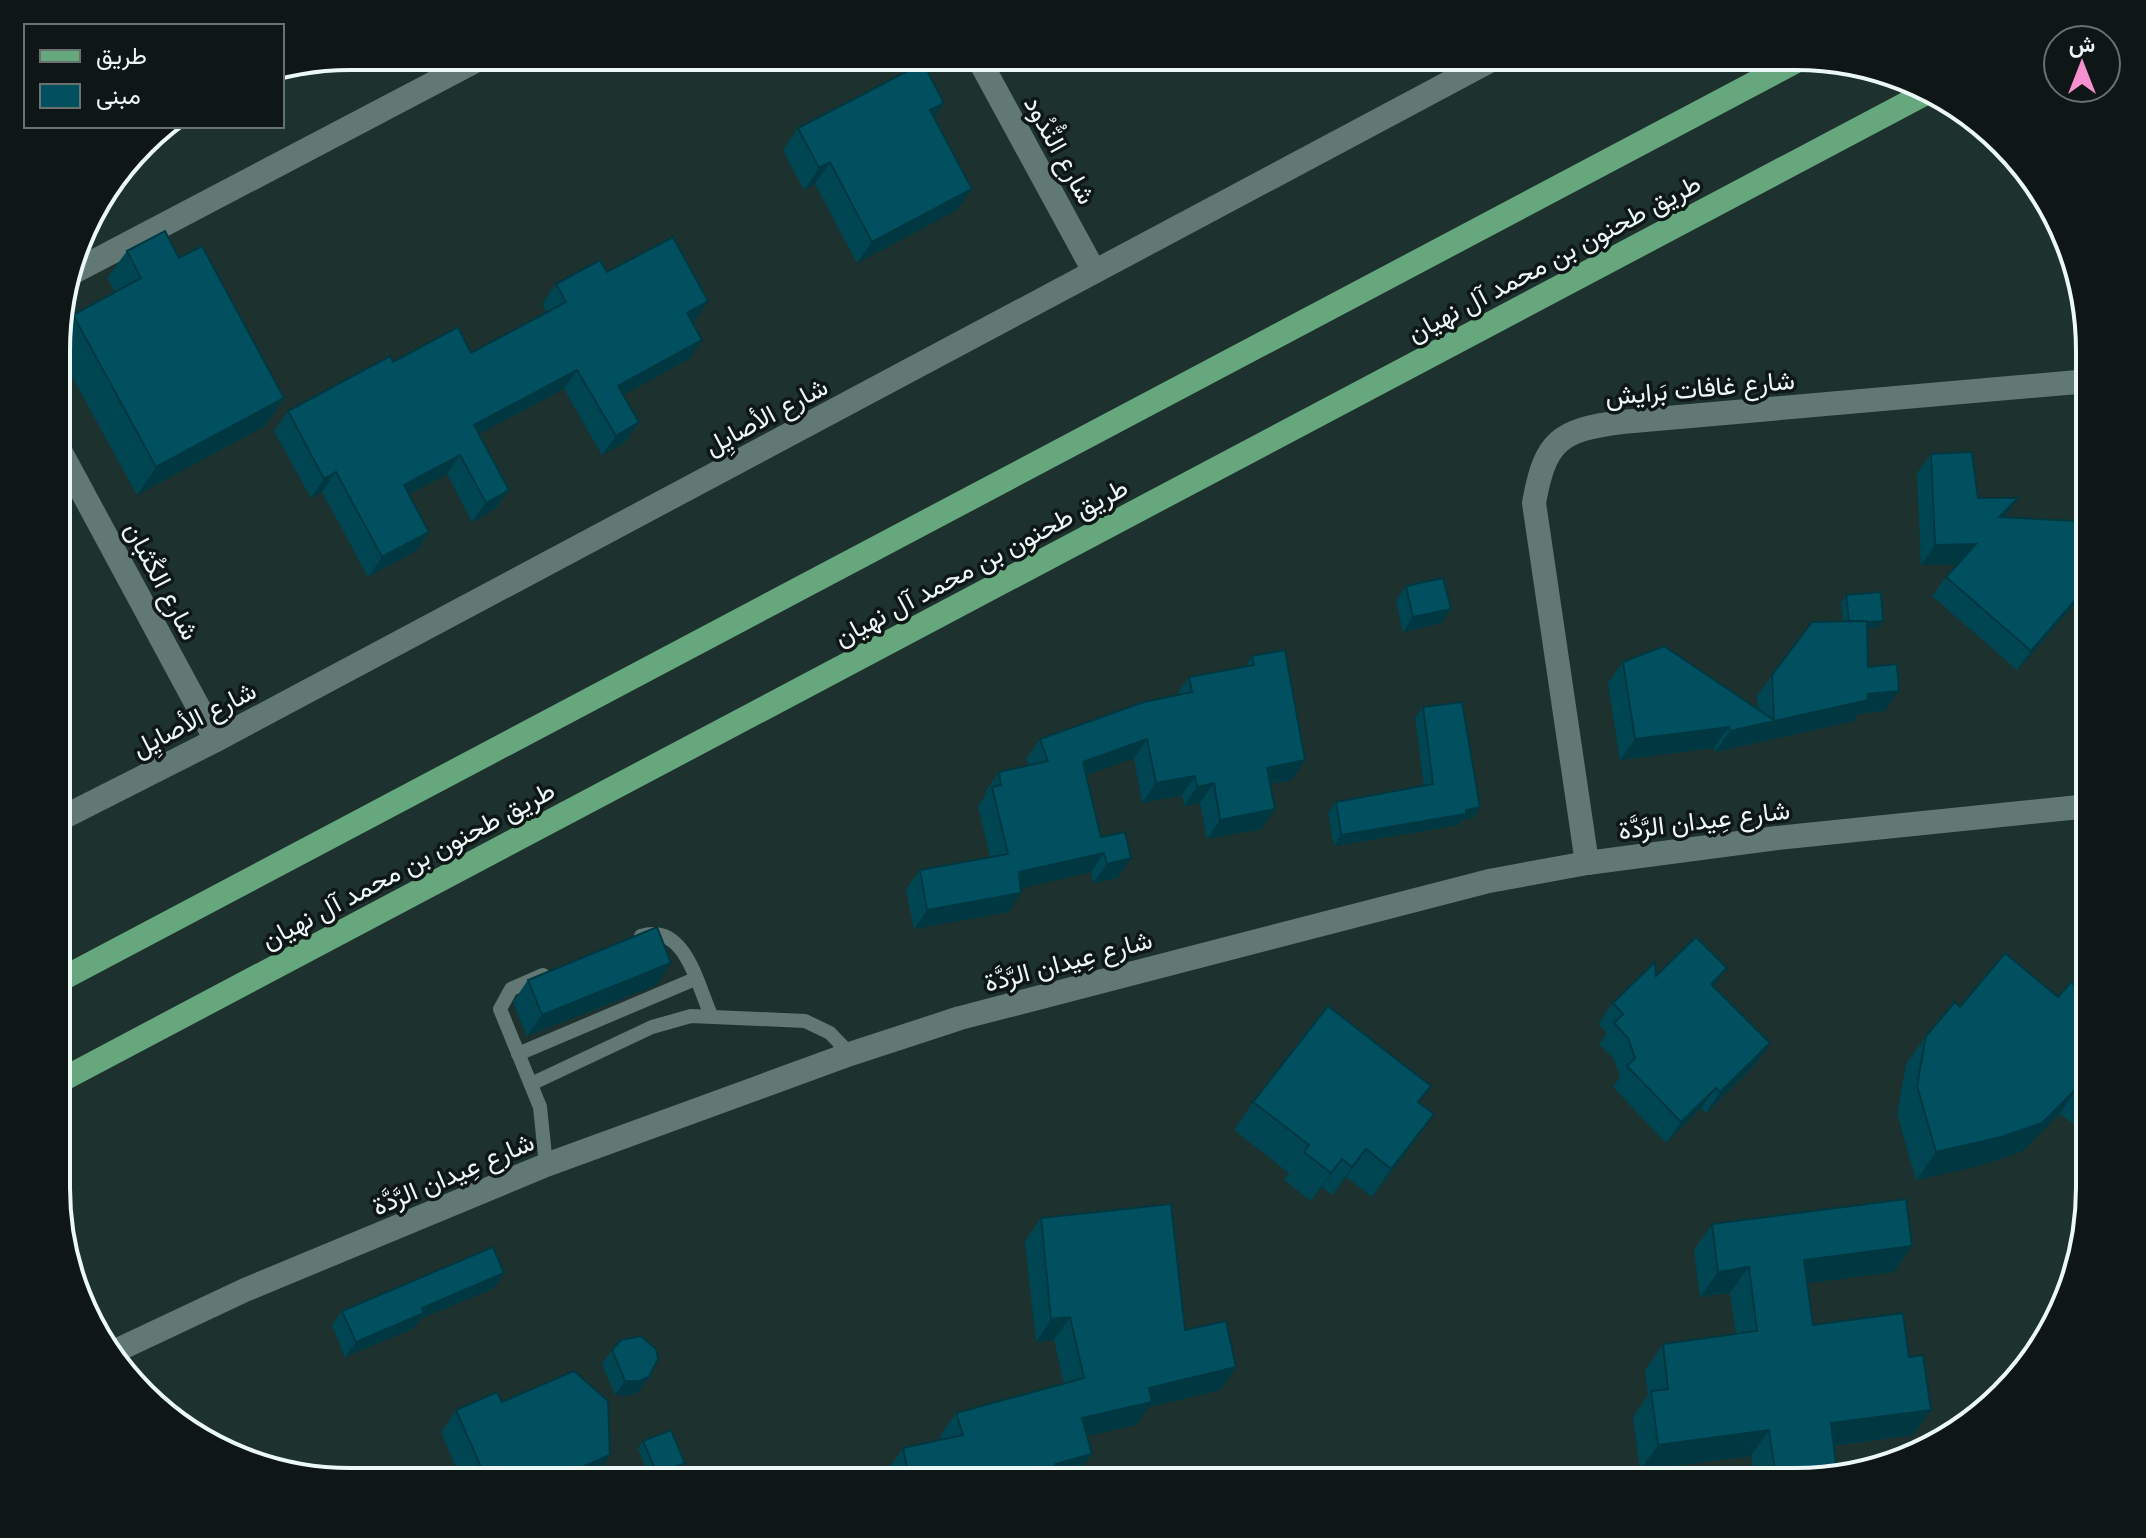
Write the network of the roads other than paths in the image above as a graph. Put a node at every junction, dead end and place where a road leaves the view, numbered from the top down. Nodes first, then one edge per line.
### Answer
1 (456, 71) edge
2 (985, 71) edge
3 (1471, 71) edge
4 (1778, 71) edge
5 (1917, 98) edge
6 (83, 267) edge
7 (1094, 271) junction
8 (2075, 382) edge
9 (70, 470) edge
10 (216, 740) junction
11 (2075, 807) edge
12 (71, 814) edge
13 (1587, 863) junction
14 (630, 941) edge
15 (560, 968) edge
16 (71, 974) edge
17 (695, 979) junction
18 (711, 1015) junction
19 (518, 1054) junction
20 (850, 1054) junction
21 (71, 1075) edge
22 (531, 1084) junction
23 (546, 1165) junction
24 (121, 1348) edge

1 - 6 street
2 - 7 street, شارع النُّدُود
3 - 7 street, شارع الأصايِل
4 - 16 main road
5 - 21 main road, طريق طحنون بن محمد آل نهيان
7 - 10 street, شارع الأصايِل
8 - 13 street, شارع غافات بَرايش
9 - 10 street, شارع الكُثبان
10 - 12 street, شارع الأصايِل
11 - 13 street, شارع عِيدان الرَّدَّة
13 - 20 street, شارع عِيدان الرَّدَّة
14 - 17 lane
15 - 19 lane
17 - 18 lane
17 - 19 lane
18 - 20 lane
18 - 22 lane
19 - 22 lane
20 - 23 street, شارع عِيدان الرَّدَّة
22 - 23 lane
23 - 24 street, شارع عِيدان الرَّدَّة

